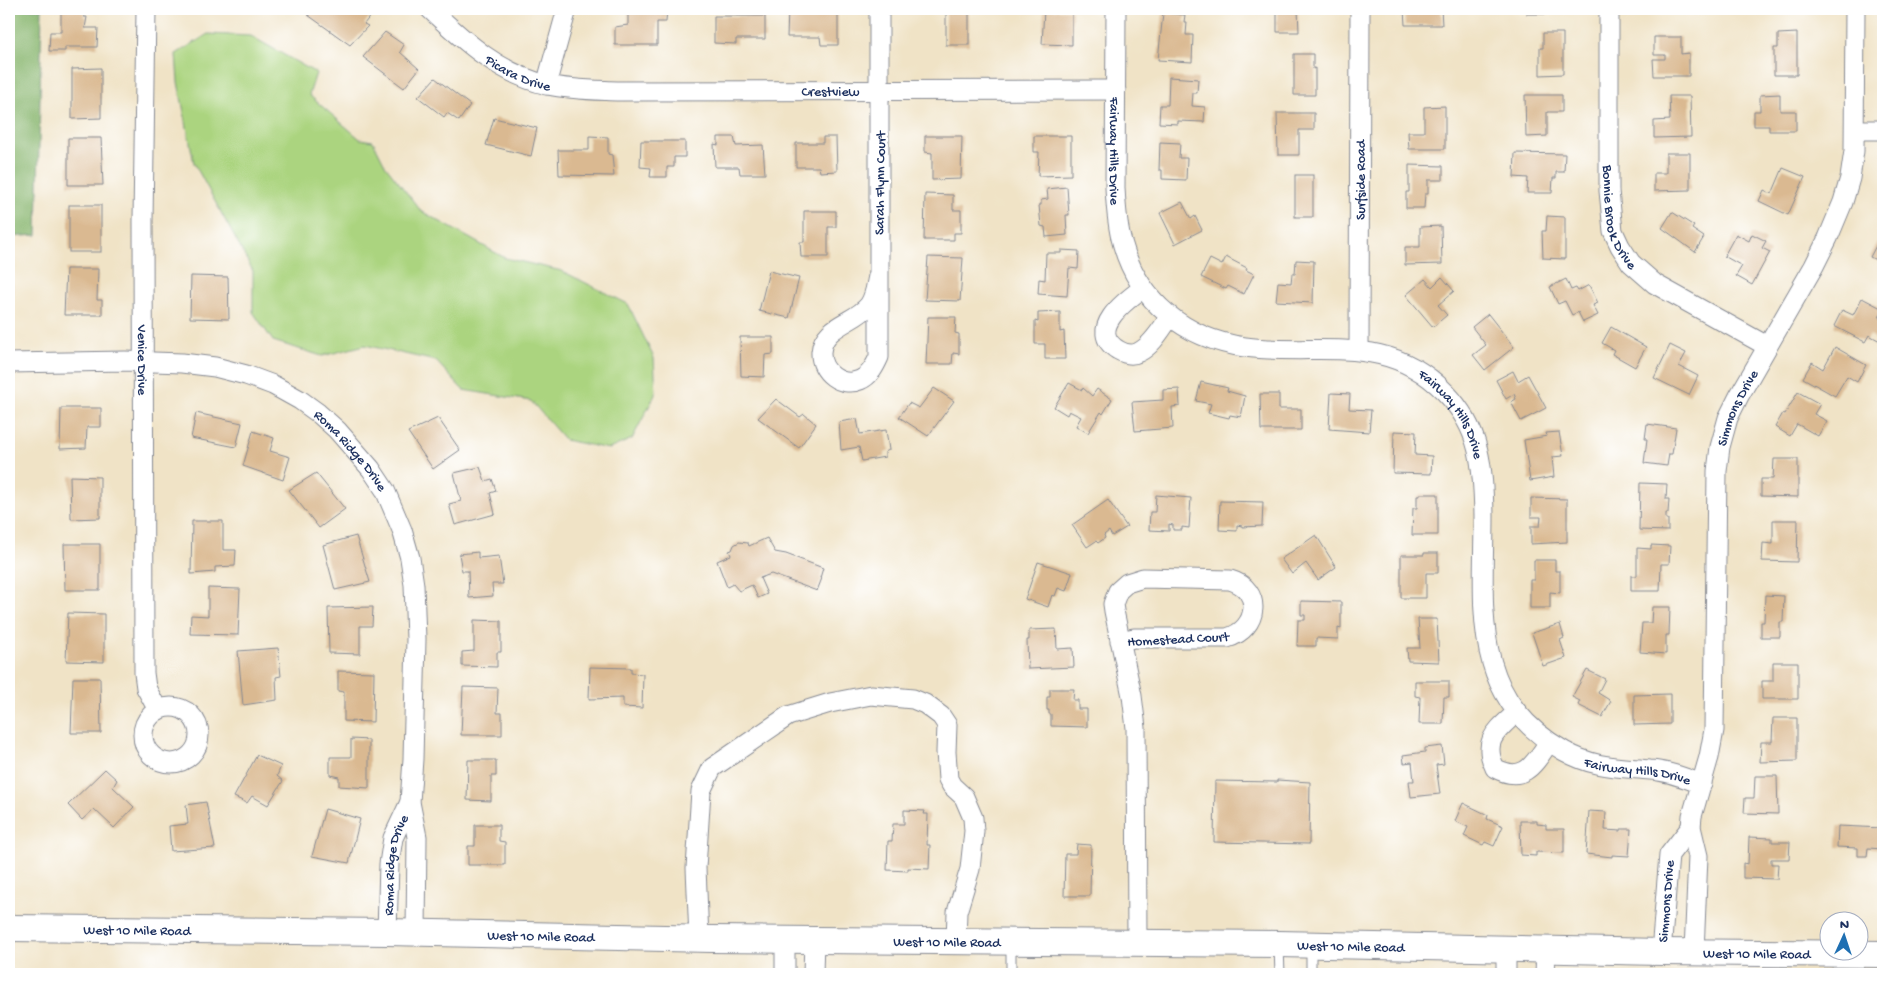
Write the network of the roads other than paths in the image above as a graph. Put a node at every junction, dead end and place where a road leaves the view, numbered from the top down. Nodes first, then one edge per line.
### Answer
1 (146, 9) edge
2 (430, 9) edge
3 (567, 9) edge
4 (879, 9) edge
5 (1116, 9) edge
6 (1360, 9) edge
7 (1609, 9) edge
8 (1855, 9) edge
9 (546, 85) junction
10 (880, 90) junction
11 (1116, 90) junction
12 (1855, 130) junction
13 (1883, 130) edge
14 (878, 276) junction
15 (1143, 288) junction
16 (1170, 317) junction
17 (1767, 346) junction
18 (1359, 350) junction
19 (145, 362) junction
20 (9, 363) edge
21 (1120, 641) junction
22 (158, 710) dead end
23 (1517, 712) junction
24 (1549, 742) junction
25 (1702, 784) junction
26 (410, 802) junction
27 (1691, 827) junction
28 (9, 928) edge
29 (387, 932) junction
30 (416, 932) junction
31 (699, 938) junction
32 (785, 939) junction
33 (814, 939) junction
34 (956, 941) junction
35 (1011, 942) junction
36 (1138, 943) junction
37 (1279, 944) junction
38 (1311, 944) junction
39 (1506, 948) junction
40 (1546, 948) junction
41 (1661, 952) junction
42 (1694, 952) junction
43 (1883, 954) edge
44 (785, 974) edge
45 (813, 974) edge
46 (1011, 974) edge
47 (1280, 974) edge
48 (1311, 974) edge
49 (1506, 974) edge
50 (1546, 974) edge

1 - 19 street, Venice Drive
2 - 9 street, Picara Drive
3 - 9 street, Picara Drive
4 - 10 street, Sarah Flynn Court
5 - 11 street, Fairway Hills Drive
6 - 18 street, Surfside Road
7 - 17 street, Bonnie Brook Drive
8 - 12 street, Simmons Drive
9 - 10 street, Crestview
10 - 11 street, Crestview
10 - 14 street, Sarah Flynn Court
11 - 15 street, Fairway Hills Drive
12 - 13 street
12 - 17 street, Simmons Drive
14 - 14 street, Sarah Flynn Court
15 - 16 street, Fairway Hills Drive
15 - 16 street
16 - 18 street, Fairway Hills Drive
17 - 25 street, Simmons Drive
18 - 23 street, Fairway Hills Drive
19 - 20 street, Roma Ridge Drive
19 - 22 street, Venice Drive
19 - 26 street, Roma Ridge Drive
21 - 21 street, Homestead Court
21 - 36 street, Homestead Court
23 - 24 street, Fairway Hills Drive
23 - 24 street
24 - 25 street, Fairway Hills Drive
25 - 27 street, Simmons Drive
26 - 29 street, Roma Ridge Drive
26 - 30 street, Roma Ridge Drive
27 - 41 street, Simmons Drive
27 - 42 street, Simmons Drive
28 - 29 main road, West 10 Mile Road
29 - 30 main road, West 10 Mile Road
30 - 31 main road, West 10 Mile Road
31 - 32 main road, West 10 Mile Road
31 - 34 street
32 - 33 main road, West 10 Mile Road
32 - 44 street
33 - 34 main road, West 10 Mile Road
33 - 45 street
34 - 35 main road, West 10 Mile Road
35 - 36 main road, West 10 Mile Road
35 - 46 lane
36 - 37 main road, West 10 Mile Road
37 - 38 main road, West 10 Mile Road
37 - 47 lane
38 - 39 main road, West 10 Mile Road
38 - 48 lane
39 - 40 main road, West 10 Mile Road
39 - 49 street
40 - 41 main road, West 10 Mile Road
40 - 50 street
41 - 42 main road, West 10 Mile Road
42 - 43 main road, West 10 Mile Road

